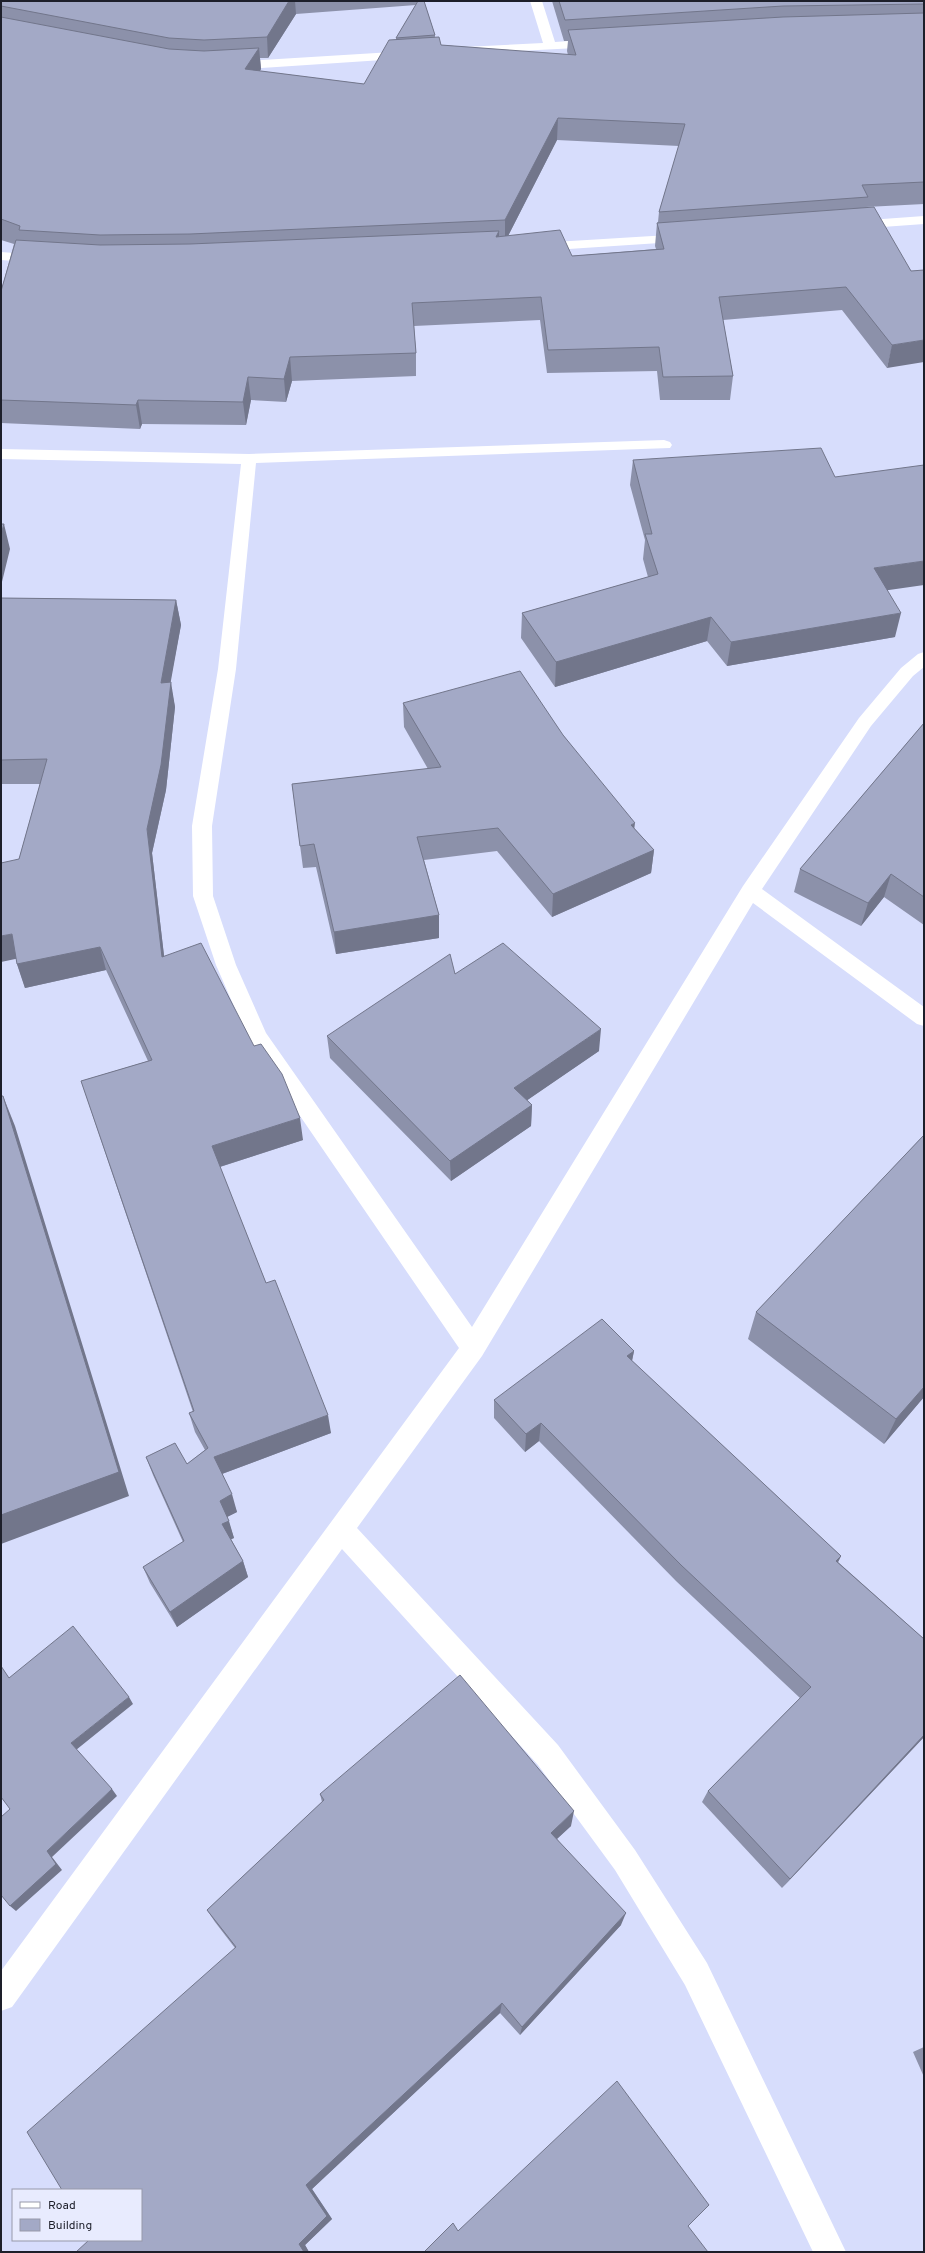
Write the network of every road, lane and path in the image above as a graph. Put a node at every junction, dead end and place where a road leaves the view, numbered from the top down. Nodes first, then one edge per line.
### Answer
1 (536, 1) edge
2 (605, 43) edge
3 (550, 46) junction
4 (455, 52) edge
5 (423, 54) edge
6 (220, 66) edge
7 (924, 220) edge
8 (844, 226) edge
9 (701, 237) edge
10 (526, 247) edge
11 (1, 256) edge
12 (52, 260) edge
13 (664, 446) dead end
14 (1, 454) edge
15 (249, 459) junction
16 (924, 658) edge
17 (750, 891) junction
18 (924, 1018) edge
19 (473, 1348) junction
20 (341, 1529) junction
21 (1, 1996) edge
22 (830, 2252) edge

1 - 3 street
2 - 3 street
3 - 4 street
5 - 6 street
7 - 8 street
9 - 10 street
11 - 12 street
13 - 15 street
14 - 15 street
15 - 19 street
16 - 17 street
17 - 18 street
17 - 19 street
19 - 20 street
20 - 21 street
20 - 22 street

